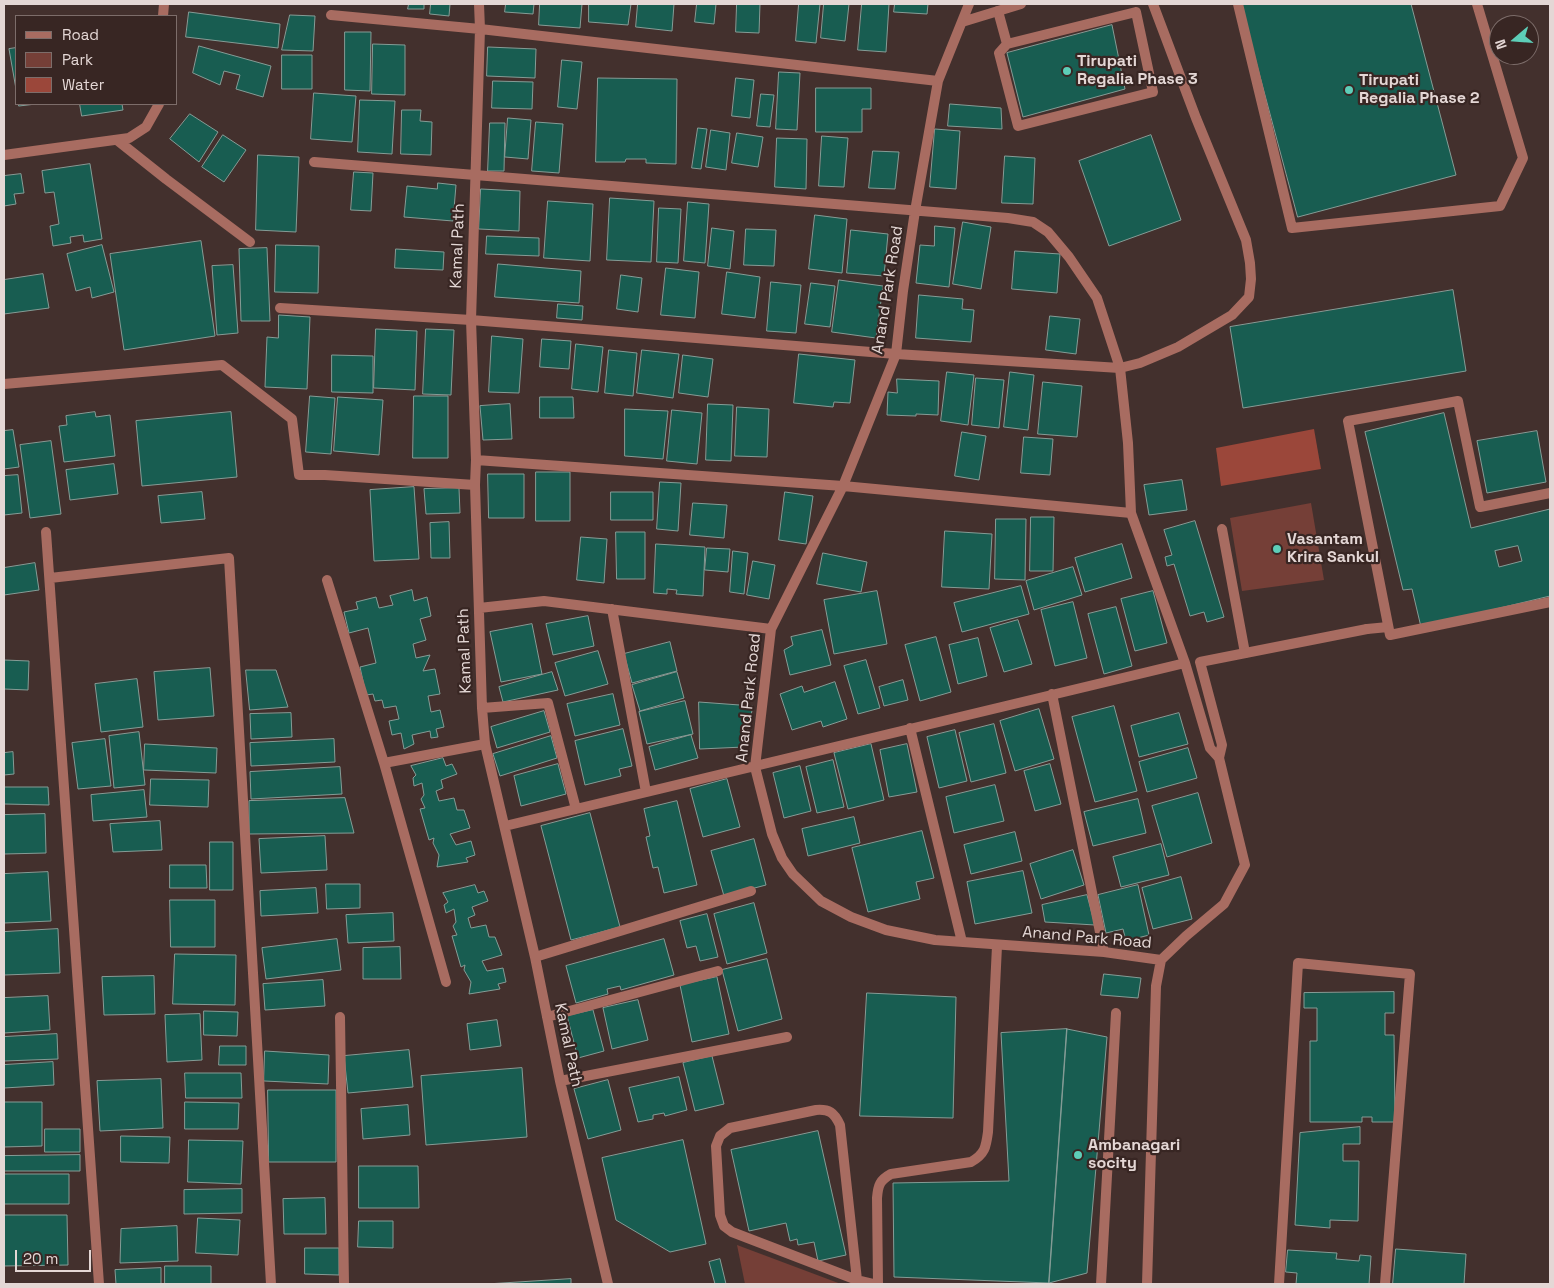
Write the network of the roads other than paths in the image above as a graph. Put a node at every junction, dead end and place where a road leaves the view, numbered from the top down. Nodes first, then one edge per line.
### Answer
1 (479, 4) edge
2 (970, 4) edge
3 (1021, 4) edge
4 (1153, 4) edge
5 (1238, 4) edge
6 (1477, 4) edge
7 (998, 11) junction
8 (331, 15) dead end
9 (962, 22) junction
10 (480, 29) junction
11 (1007, 44) junction
12 (938, 81) junction
13 (158, 105) edge
14 (117, 140) junction
15 (4, 156) edge
16 (314, 162) dead end
17 (476, 175) junction
18 (915, 211) junction
19 (250, 242) dead end
20 (280, 308) dead end
21 (471, 320) junction
22 (896, 354) junction
23 (1120, 368) junction
24 (4, 384) edge
25 (476, 460) junction
26 (475, 485) junction
27 (843, 486) junction
28 (1550, 493) edge
29 (1131, 514) junction
30 (1222, 529) dead end
31 (46, 532) dead end
32 (50, 578) junction
33 (327, 580) dead end
34 (1550, 602) edge
35 (479, 608) junction
36 (612, 609) junction
37 (1388, 627) junction
38 (771, 629) junction
39 (1245, 653) junction
40 (1185, 663) junction
41 (1052, 694) junction
42 (482, 708) junction
43 (910, 728) junction
44 (485, 744) junction
45 (1218, 758) junction
46 (384, 763) junction
47 (755, 767) junction
48 (646, 792) junction
49 (576, 808) junction
50 (505, 826) junction
51 (751, 891) dead end
52 (962, 942) junction
53 (997, 946) junction
54 (1104, 952) junction
55 (535, 957) junction
56 (1161, 960) junction
57 (718, 971) dead end
58 (446, 982) dead end
59 (1116, 1013) dead end
60 (340, 1017) dead end
61 (547, 1017) junction
62 (787, 1037) dead end
63 (560, 1081) junction
64 (857, 1280) junction
65 (99, 1284) edge
66 (272, 1284) edge
67 (344, 1284) edge
68 (608, 1284) edge
69 (874, 1284) edge
70 (878, 1284) edge
71 (1101, 1284) edge
72 (1147, 1284) edge
73 (1279, 1284) edge
74 (1385, 1284) edge

1 - 10 street, Kamal Path
2 - 9 street, Anand Park Road
3 - 7 street
4 - 23 street
5 - 6 street
7 - 9 street
7 - 11 street
8 - 10 street
9 - 12 street, Anand Park Road
10 - 12 street
10 - 17 street, Kamal Path
11 - 11 street
12 - 18 street, Anand Park Road
13 - 14 street
14 - 15 street
14 - 19 street
16 - 17 street
17 - 18 street
17 - 21 street, Kamal Path
18 - 22 street, Anand Park Road
18 - 23 street
20 - 21 street
21 - 22 street
21 - 25 street, Kamal Path
22 - 23 street
22 - 27 street, Anand Park Road
23 - 29 street
24 - 26 street
25 - 26 street, Kamal Path
25 - 27 street
26 - 35 street, Kamal Path
27 - 29 street
27 - 38 street, Anand Park Road
28 - 37 street
29 - 40 street
30 - 39 street
31 - 32 street
32 - 65 street
32 - 66 street
33 - 46 street
34 - 37 street
35 - 36 street
35 - 42 street, Kamal Path
36 - 38 street
36 - 48 street
37 - 39 street
38 - 47 street, Anand Park Road
39 - 45 street
40 - 41 street
40 - 45 street
41 - 43 street
41 - 54 street
42 - 44 street, Kamal Path
42 - 49 street
43 - 47 street
43 - 52 street
44 - 46 street
44 - 50 street, Kamal Path
45 - 56 street
46 - 58 street
47 - 48 street
47 - 52 street, Anand Park Road
48 - 49 street
49 - 50 street
50 - 55 street, Kamal Path
51 - 55 street
52 - 53 street, Anand Park Road
53 - 54 street, Anand Park Road
53 - 70 street
54 - 56 street, Anand Park Road
55 - 61 street, Kamal Path
56 - 72 street, Anand Park Road
57 - 61 street
59 - 71 street
60 - 67 street
61 - 63 street, Kamal Path
62 - 63 street
63 - 68 street, Kamal Path
64 - 64 street
64 - 69 street
73 - 74 street

